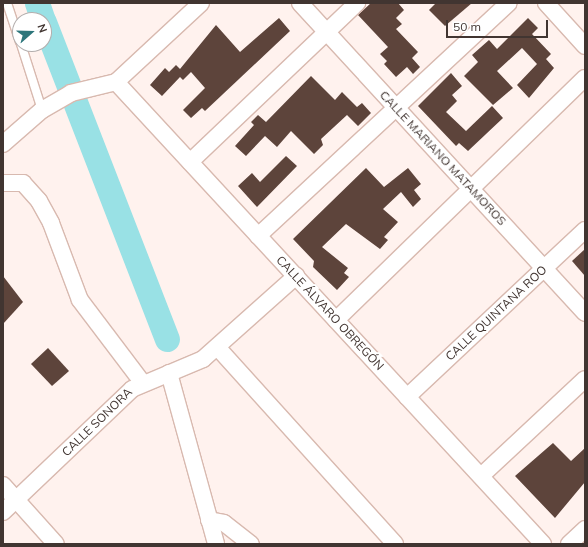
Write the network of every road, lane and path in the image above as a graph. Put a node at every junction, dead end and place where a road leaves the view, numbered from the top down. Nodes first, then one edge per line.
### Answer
1 (7, 3) edge
2 (201, 3) edge
3 (300, 3) edge
4 (357, 3) edge
5 (509, 3) edge
6 (546, 3) edge
7 (12, 18) edge
8 (326, 32) junction
9 (585, 46) edge
10 (23, 52) edge
11 (585, 78) edge
12 (116, 82) junction
13 (396, 108) junction
14 (42, 110) junction
15 (3, 144) edge
16 (190, 162) junction
17 (3, 183) edge
18 (470, 188) junction
19 (585, 230) edge
20 (258, 236) junction
21 (543, 268) junction
22 (296, 276) junction
23 (585, 313) edge
24 (336, 320) junction
25 (218, 348) junction
26 (169, 373) junction
27 (585, 379) edge
28 (142, 382) junction
29 (407, 397) junction
30 (481, 476) junction
31 (3, 486) edge
32 (16, 500) junction
33 (3, 512) edge
34 (209, 520) junction
35 (585, 529) edge
36 (56, 544) edge
37 (216, 544) edge
38 (251, 544) edge
39 (395, 544) edge
40 (544, 544) edge
41 (569, 544) edge

1 - 7 lane
2 - 12 street
3 - 8 street, CALLE MARIANO MATAMOROS
4 - 8 street
5 - 13 street
6 - 9 street
8 - 13 street, CALLE MARIANO MATAMOROS
8 - 16 street
10 - 14 lane
11 - 18 street
12 - 14 street
12 - 16 street, CALLE ÁLVARO OBREGÓN
13 - 18 street, CALLE MARIANO MATAMOROS
13 - 20 street
14 - 15 street
16 - 20 street, CALLE ÁLVARO OBREGÓN
17 - 28 street
18 - 21 street, CALLE MARIANO MATAMOROS
18 - 24 street
19 - 21 street, CALLE QUINTANA ROO
20 - 22 street, CALLE ÁLVARO OBREGÓN
21 - 23 street, CALLE MARIANO MATAMOROS
21 - 29 street, CALLE QUINTANA ROO
22 - 24 street, CALLE ÁLVARO OBREGÓN
22 - 25 street, CALLE SONORA
24 - 29 street, CALLE ÁLVARO OBREGÓN
25 - 26 street, CALLE SONORA
25 - 39 street
26 - 28 street, CALLE SONORA
26 - 34 street
27 - 30 street
28 - 32 street, CALLE SONORA
29 - 30 street, CALLE ÁLVARO OBREGÓN
30 - 40 street, CALLE ÁLVARO OBREGÓN
31 - 32 street
32 - 33 street, CALLE SONORA
32 - 36 street
34 - 37 street
34 - 38 street
35 - 41 street

